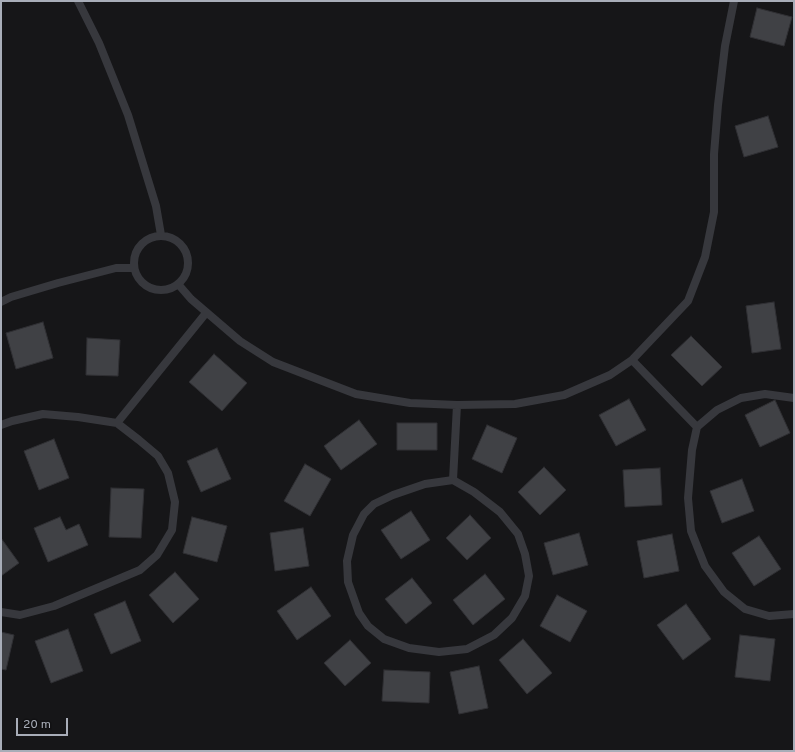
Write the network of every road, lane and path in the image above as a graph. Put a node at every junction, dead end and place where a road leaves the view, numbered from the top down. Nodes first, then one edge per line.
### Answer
1 (78, 1) edge
2 (734, 1) edge
3 (161, 235) junction
4 (133, 268) junction
5 (178, 284) junction
6 (1, 302) edge
7 (206, 313) junction
8 (632, 360) junction
9 (794, 398) edge
10 (457, 405) junction
11 (117, 424) junction
12 (1, 425) edge
13 (697, 427) junction
14 (453, 480) junction
15 (1, 612) edge
16 (794, 614) edge

1 - 3 lane
2 - 8 lane
3 - 4 lane
3 - 5 lane
4 - 5 lane
4 - 6 lane
5 - 7 lane
7 - 10 lane
7 - 11 lane
8 - 10 lane
8 - 13 lane
9 - 13 lane
10 - 14 lane
11 - 12 lane
11 - 15 lane
13 - 16 lane
14 - 14 lane

